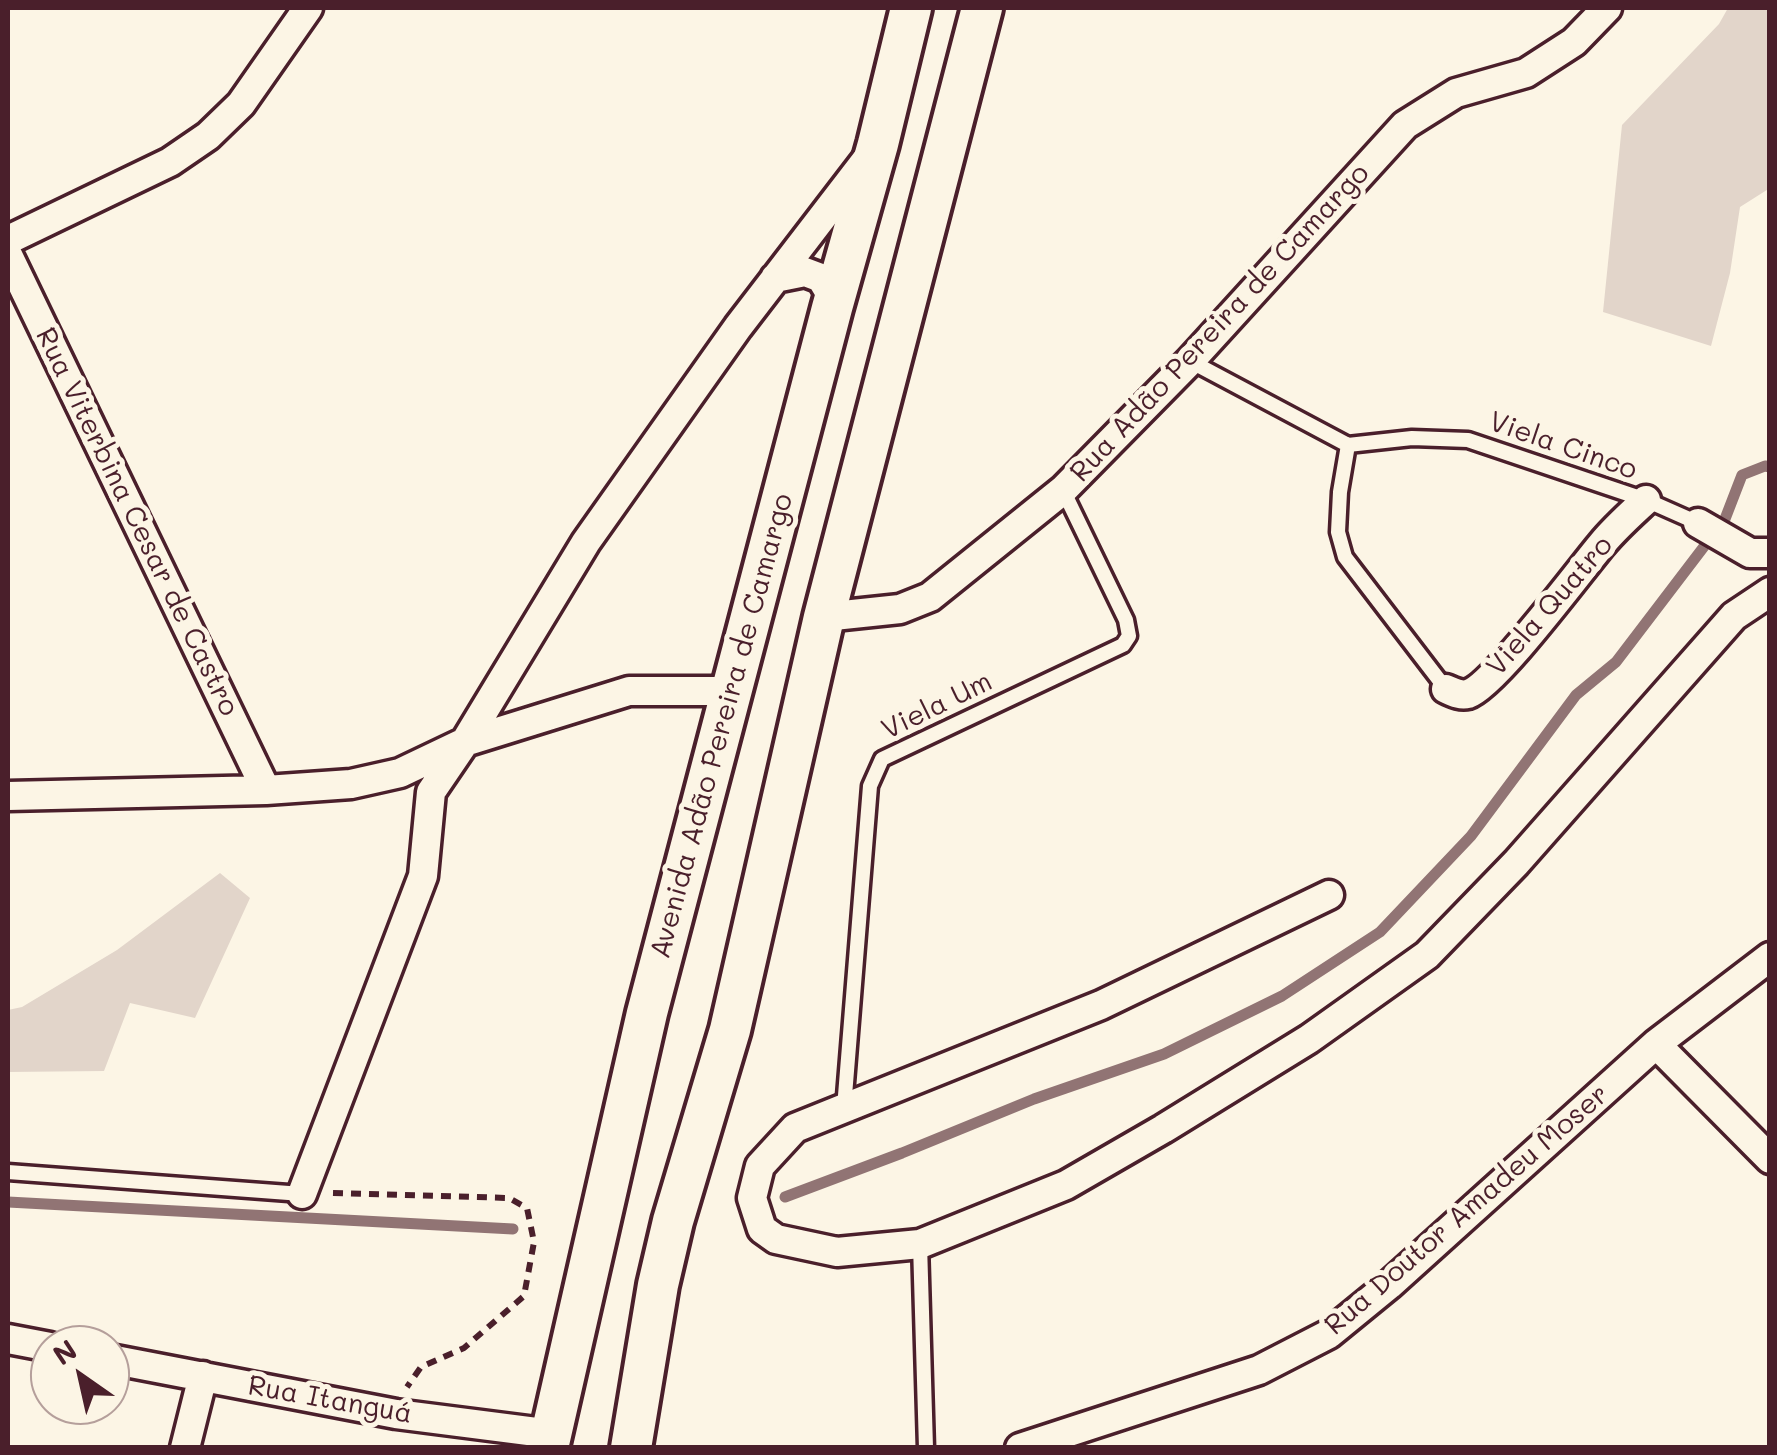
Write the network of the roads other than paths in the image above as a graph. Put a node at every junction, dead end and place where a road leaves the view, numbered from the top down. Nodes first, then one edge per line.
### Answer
1 (308, 8) edge
2 (911, 8) edge
3 (982, 8) edge
4 (1607, 8) edge
5 (878, 144) junction
6 (8, 240) edge
7 (8, 256) edge
8 (775, 278) junction
9 (832, 308) junction
10 (1190, 360) junction
11 (1348, 445) junction
12 (1063, 490) junction
13 (1646, 500) junction
14 (1698, 524) joint
15 (1760, 553) edge
16 (1770, 592) edge
17 (824, 617) junction
18 (1446, 689) joint
19 (730, 691) junction
20 (465, 742) junction
21 (266, 790) junction
22 (8, 796) edge
23 (1329, 894) dead end
24 (1770, 956) edge
25 (1656, 1044) junction
26 (844, 1108) junction
27 (1770, 1160) edge
28 (8, 1172) edge
29 (302, 1194) joint
30 (920, 1244) junction
31 (130, 1362) edge
32 (204, 1376) junction
33 (1071, 1438) edge
34 (550, 1441) edge
35 (185, 1448) edge
36 (631, 1448) edge
37 (926, 1448) edge
38 (1020, 1448) edge

1 - 6 street
2 - 5 main road, Avenida Adão Pereira de Camargo
3 - 17 main road
4 - 10 street, Rua Adão Pereira de Camargo
5 - 8 street
5 - 9 main road, Avenida Adão Pereira de Camargo
7 - 21 street, Rua Viterbina Cesar de Castro
8 - 9 street
8 - 20 street
9 - 19 main road, Avenida Adão Pereira de Camargo
10 - 11 lane
10 - 12 street, Rua Adão Pereira de Camargo
11 - 13 lane, Viela Cinco
11 - 18 lane
12 - 17 street, Rua Adão Pereira de Camargo
12 - 26 lane, Viela Um
13 - 14 lane, Viela Cinco
13 - 18 street, Viela Quatro
14 - 15 street
16 - 30 street
17 - 36 main road
19 - 20 street
19 - 34 main road, Avenida Adão Pereira de Camargo
20 - 21 street
20 - 29 street
21 - 22 street
23 - 26 street
24 - 25 street, Rua Doutor Amadeu Moser
25 - 27 street
25 - 33 street, Rua Doutor Amadeu Moser
26 - 30 street
28 - 29 lane
30 - 37 lane
31 - 32 street, Rua Itanguá
32 - 34 street, Rua Itanguá
32 - 35 street
33 - 38 street, Rua Doutor Amadeu Moser

